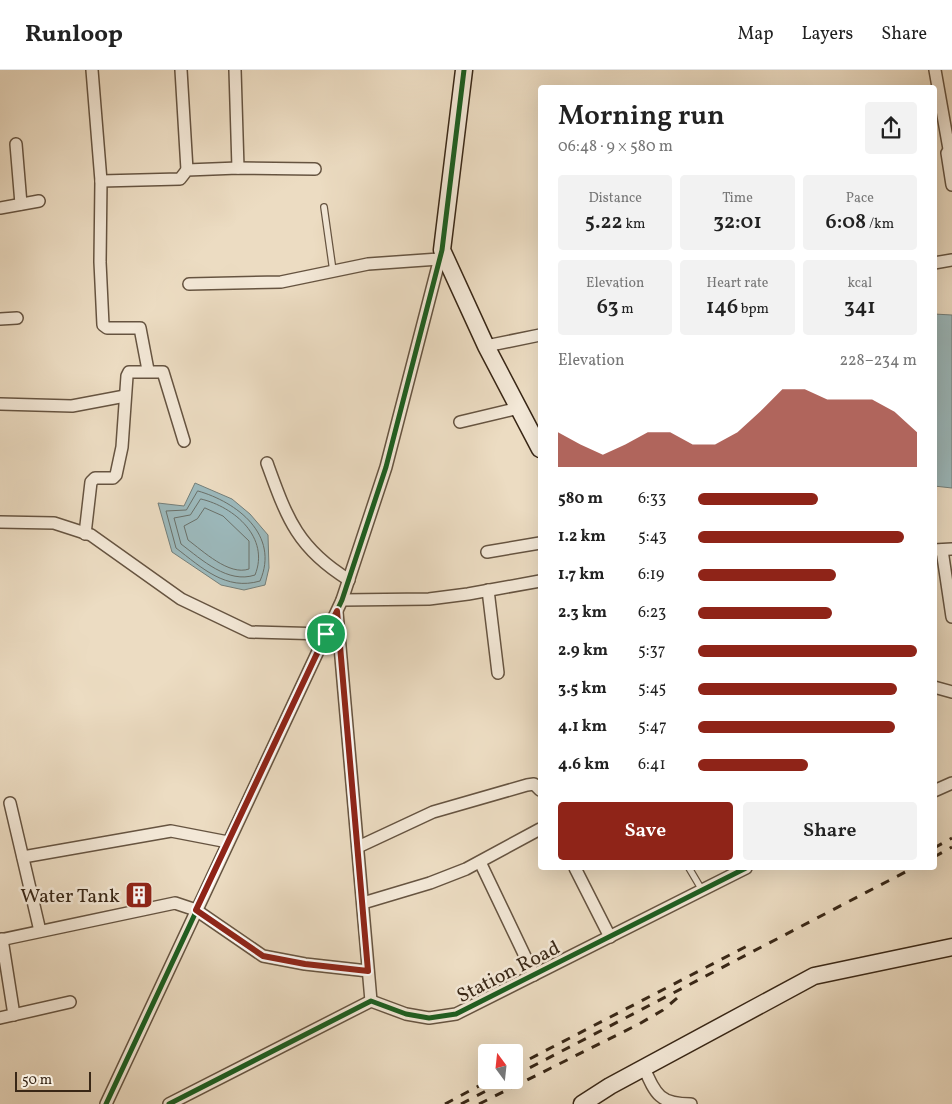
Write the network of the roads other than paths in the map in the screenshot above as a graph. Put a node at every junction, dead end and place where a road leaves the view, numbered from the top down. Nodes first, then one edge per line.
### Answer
1 (92, 70) edge
2 (180, 70) edge
3 (234, 70) edge
4 (464, 70) edge
5 (935, 70) edge
6 (16, 144) dead end
7 (951, 148) edge
8 (238, 168) junction
9 (315, 169) dead end
10 (187, 170) junction
11 (101, 181) junction
12 (952, 185) edge
13 (39, 201) dead end
14 (21, 204) junction
15 (324, 207) dead end
16 (0, 208) edge
17 (440, 255) junction
18 (952, 260) edge
19 (937, 262) edge
20 (332, 271) junction
21 (189, 284) dead end
22 (17, 318) dead end
23 (0, 319) edge
24 (538, 335) edge
25 (486, 346) junction
26 (148, 370) junction
27 (125, 396) junction
28 (0, 404) edge
29 (519, 408) junction
30 (460, 422) dead end
31 (538, 439) edge
32 (184, 440) dead end
33 (268, 463) dead end
34 (0, 522) edge
35 (85, 534) junction
36 (538, 543) edge
37 (942, 549) edge
38 (487, 552) dead end
39 (349, 580) junction
40 (538, 581) edge
41 (488, 590) junction
42 (339, 606) junction
43 (952, 618) edge
44 (326, 634) junction
45 (498, 673) dead end
46 (937, 688) edge
47 (952, 692) edge
48 (952, 783) edge
49 (538, 788) edge
50 (937, 790) edge
51 (10, 802) dead end
52 (538, 830) edge
53 (228, 842) junction
54 (358, 846) junction
55 (23, 857) junction
56 (480, 862) junction
57 (576, 870) edge
58 (690, 870) edge
59 (742, 870) edge
60 (702, 890) junction
61 (363, 903) junction
62 (196, 910) junction
63 (40, 931) junction
64 (610, 936) junction
65 (1, 939) edge
66 (952, 947) edge
67 (368, 971) junction
68 (534, 974) junction
69 (371, 1001) junction
70 (70, 1002) dead end
71 (14, 1015) junction
72 (0, 1018) edge
73 (644, 1068) junction
74 (106, 1104) edge
75 (169, 1104) edge
76 (582, 1104) edge
77 (691, 1104) edge

1 - 11 street
2 - 10 street
3 - 8 street
4 - 17 street
5 - 7 street
6 - 14 street
7 - 12 street
8 - 9 street
8 - 10 street
10 - 11 street
11 - 26 street
13 - 14 street
14 - 16 street
15 - 20 lane
17 - 20 street
17 - 25 street
17 - 39 street
18 - 19 street
20 - 21 street
22 - 23 street
24 - 25 street
25 - 29 street
26 - 27 street
26 - 32 street
27 - 28 street
27 - 35 street
29 - 30 street
29 - 31 street
33 - 39 street
34 - 35 street
35 - 44 street
36 - 38 street
37 - 43 street
39 - 42 street
40 - 41 street
41 - 42 street
41 - 45 street
42 - 44 street
42 - 54 street
44 - 53 street
46 - 47 street
48 - 50 street
49 - 54 street
51 - 55 street
52 - 56 street
53 - 55 street
53 - 62 street
54 - 61 street
55 - 63 street
56 - 61 street
56 - 68 street
57 - 64 street
58 - 60 lane
59 - 60 street, Station Road
60 - 64 street, Station Road
61 - 67 street
62 - 63 street
62 - 67 street
62 - 74 street
63 - 65 street
64 - 68 street, Station Road
65 - 71 street
66 - 73 street
67 - 69 street
68 - 69 street, Station Road
69 - 75 street
70 - 71 street
71 - 72 street
73 - 76 street
73 - 77 street

